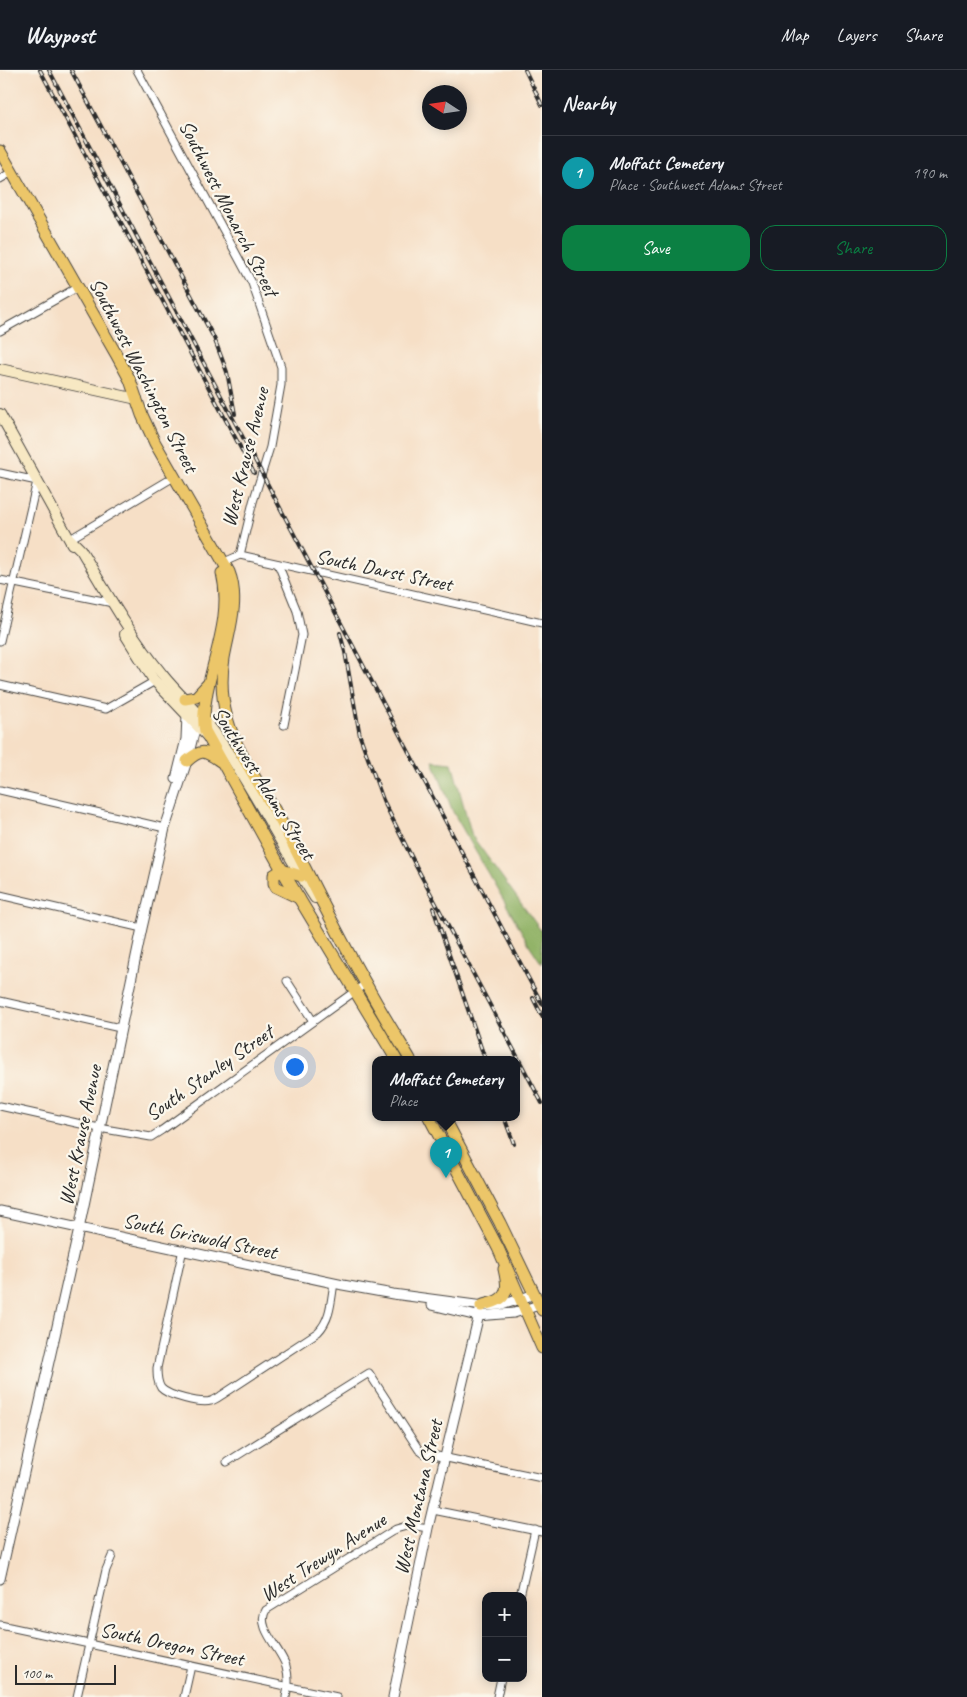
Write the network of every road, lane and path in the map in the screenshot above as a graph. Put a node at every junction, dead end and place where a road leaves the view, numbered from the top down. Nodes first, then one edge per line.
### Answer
1 (136, 70) edge
2 (0, 151) edge
3 (12, 172) junction
4 (0, 179) edge
5 (78, 286) junction
6 (0, 331) edge
7 (281, 367) joint
8 (0, 369) edge
9 (137, 399) junction
10 (0, 414) edge
11 (0, 473) edge
12 (174, 478) junction
13 (37, 482) junction
14 (70, 539) junction
15 (240, 556) junction
16 (222, 564) junction
17 (278, 564) junction
18 (0, 580) edge
19 (14, 583) junction
20 (109, 602) junction
21 (542, 623) edge
22 (0, 641) edge
23 (154, 681) junction
24 (209, 683) junction
25 (0, 685) edge
26 (186, 700) junction
27 (187, 715) junction
28 (200, 722) junction
29 (284, 725) dead end
30 (207, 736) joint
31 (187, 761) junction
32 (222, 762) junction
33 (0, 790) edge
34 (165, 828) junction
35 (282, 870) junction
36 (301, 876) junction
37 (0, 895) edge
38 (142, 928) junction
39 (342, 940) junction
40 (287, 981) dead end
41 (365, 984) junction
42 (354, 990) junction
43 (0, 1001) edge
44 (313, 1021) junction
45 (120, 1028) junction
46 (394, 1056) edge
47 (408, 1056) edge
48 (0, 1106) edge
49 (431, 1121) edge
50 (446, 1121) edge
51 (99, 1128) junction
52 (0, 1211) edge
53 (79, 1229) junction
54 (493, 1236) junction
55 (183, 1249) junction
56 (334, 1283) junction
57 (539, 1303) edge
58 (524, 1304) junction
59 (479, 1311) junction
60 (542, 1348) edge
61 (445, 1458) junction
62 (227, 1462) dead end
63 (542, 1478) edge
64 (433, 1510) junction
65 (428, 1528) junction
66 (538, 1531) edge
67 (112, 1556) dead end
68 (0, 1579) edge
69 (521, 1592) edge
70 (0, 1625) edge
71 (88, 1644) junction
72 (191, 1666) junction
73 (500, 1682) edge
74 (289, 1687) junction
75 (77, 1697) edge
76 (184, 1697) edge
77 (286, 1697) edge
78 (337, 1697) edge
79 (393, 1697) edge
80 (497, 1697) edge

1 - 7 street, Southwest Monarch Street
2 - 3 main road, Southwest Washington Street
3 - 4 street
3 - 5 main road, Southwest Washington Street
5 - 6 street
5 - 9 main road, Southwest Washington Street
7 - 15 street, West Krause Avenue
8 - 9 main road
9 - 12 main road, Southwest Washington Street
10 - 13 main road, Southwest Adams Street
11 - 13 street
12 - 14 street
12 - 16 main road, Southwest Washington Street
13 - 14 main road, Southwest Adams Street
13 - 19 street
14 - 20 main road, Southwest Adams Street
15 - 16 street
15 - 17 street, South Darst Street
16 - 24 main road, Southwest Washington Street
16 - 39 main road, Southwest Washington Street
17 - 21 street, South Darst Street
17 - 29 street
18 - 19 street
19 - 20 street
19 - 22 street
20 - 23 main road, Southwest Adams Street
20 - 26 main road, Southwest Adams Street
23 - 25 street
23 - 27 main road, Southwest Adams Street
24 - 26 main road
24 - 28 main road, Southwest Washington Street
26 - 28 main road, Southwest Adams Street
27 - 28 main road, Southwest Adams Street
27 - 34 street
28 - 30 main road, Southwest Washington Street
28 - 31 street, West Krause Avenue
28 - 36 main road, Southwest Adams Street
30 - 32 main road, Southwest Adams Street
31 - 32 main road
31 - 34 street, West Krause Avenue
32 - 35 main road, Southwest Adams Street
33 - 34 street
34 - 38 street, West Krause Avenue
35 - 36 main road
35 - 42 main road, Southwest Adams Street
36 - 39 main road, Southwest Adams Street
37 - 38 street
38 - 45 street, West Krause Avenue
39 - 41 main road, Southwest Adams Street
40 - 44 street
41 - 42 street, South Stanley Street
41 - 47 main road, Southwest Adams Street
42 - 44 street, South Stanley Street
42 - 46 main road, Southwest Adams Street
43 - 45 street
44 - 51 street, South Stanley Street
45 - 51 street, West Krause Avenue
48 - 51 street, South Stanley Street
49 - 54 main road
50 - 57 main road
51 - 53 street, West Krause Avenue
52 - 53 street, South Griswold Street
53 - 55 street, South Griswold Street
53 - 68 street, West Krause Avenue
54 - 58 main road
54 - 59 main road
55 - 56 street, South Griswold Street
55 - 56 street
56 - 59 street, South Griswold Street
57 - 58 street, South Griswold Street
58 - 59 street, South Griswold Street
58 - 60 main road
59 - 61 street, West Montana Street
61 - 62 street
61 - 63 street
61 - 64 street, West Montana Street
64 - 65 street, West Montana Street
64 - 66 street
65 - 74 street, West Trewyn Avenue
65 - 79 street, West Montana Street
66 - 69 street
67 - 71 street
70 - 71 street, South Oregon Street
71 - 72 street, South Oregon Street
71 - 75 street
72 - 74 street, South Oregon Street
72 - 76 street
73 - 80 street
74 - 77 street, West Trewyn Avenue
74 - 78 street, South Oregon Street

